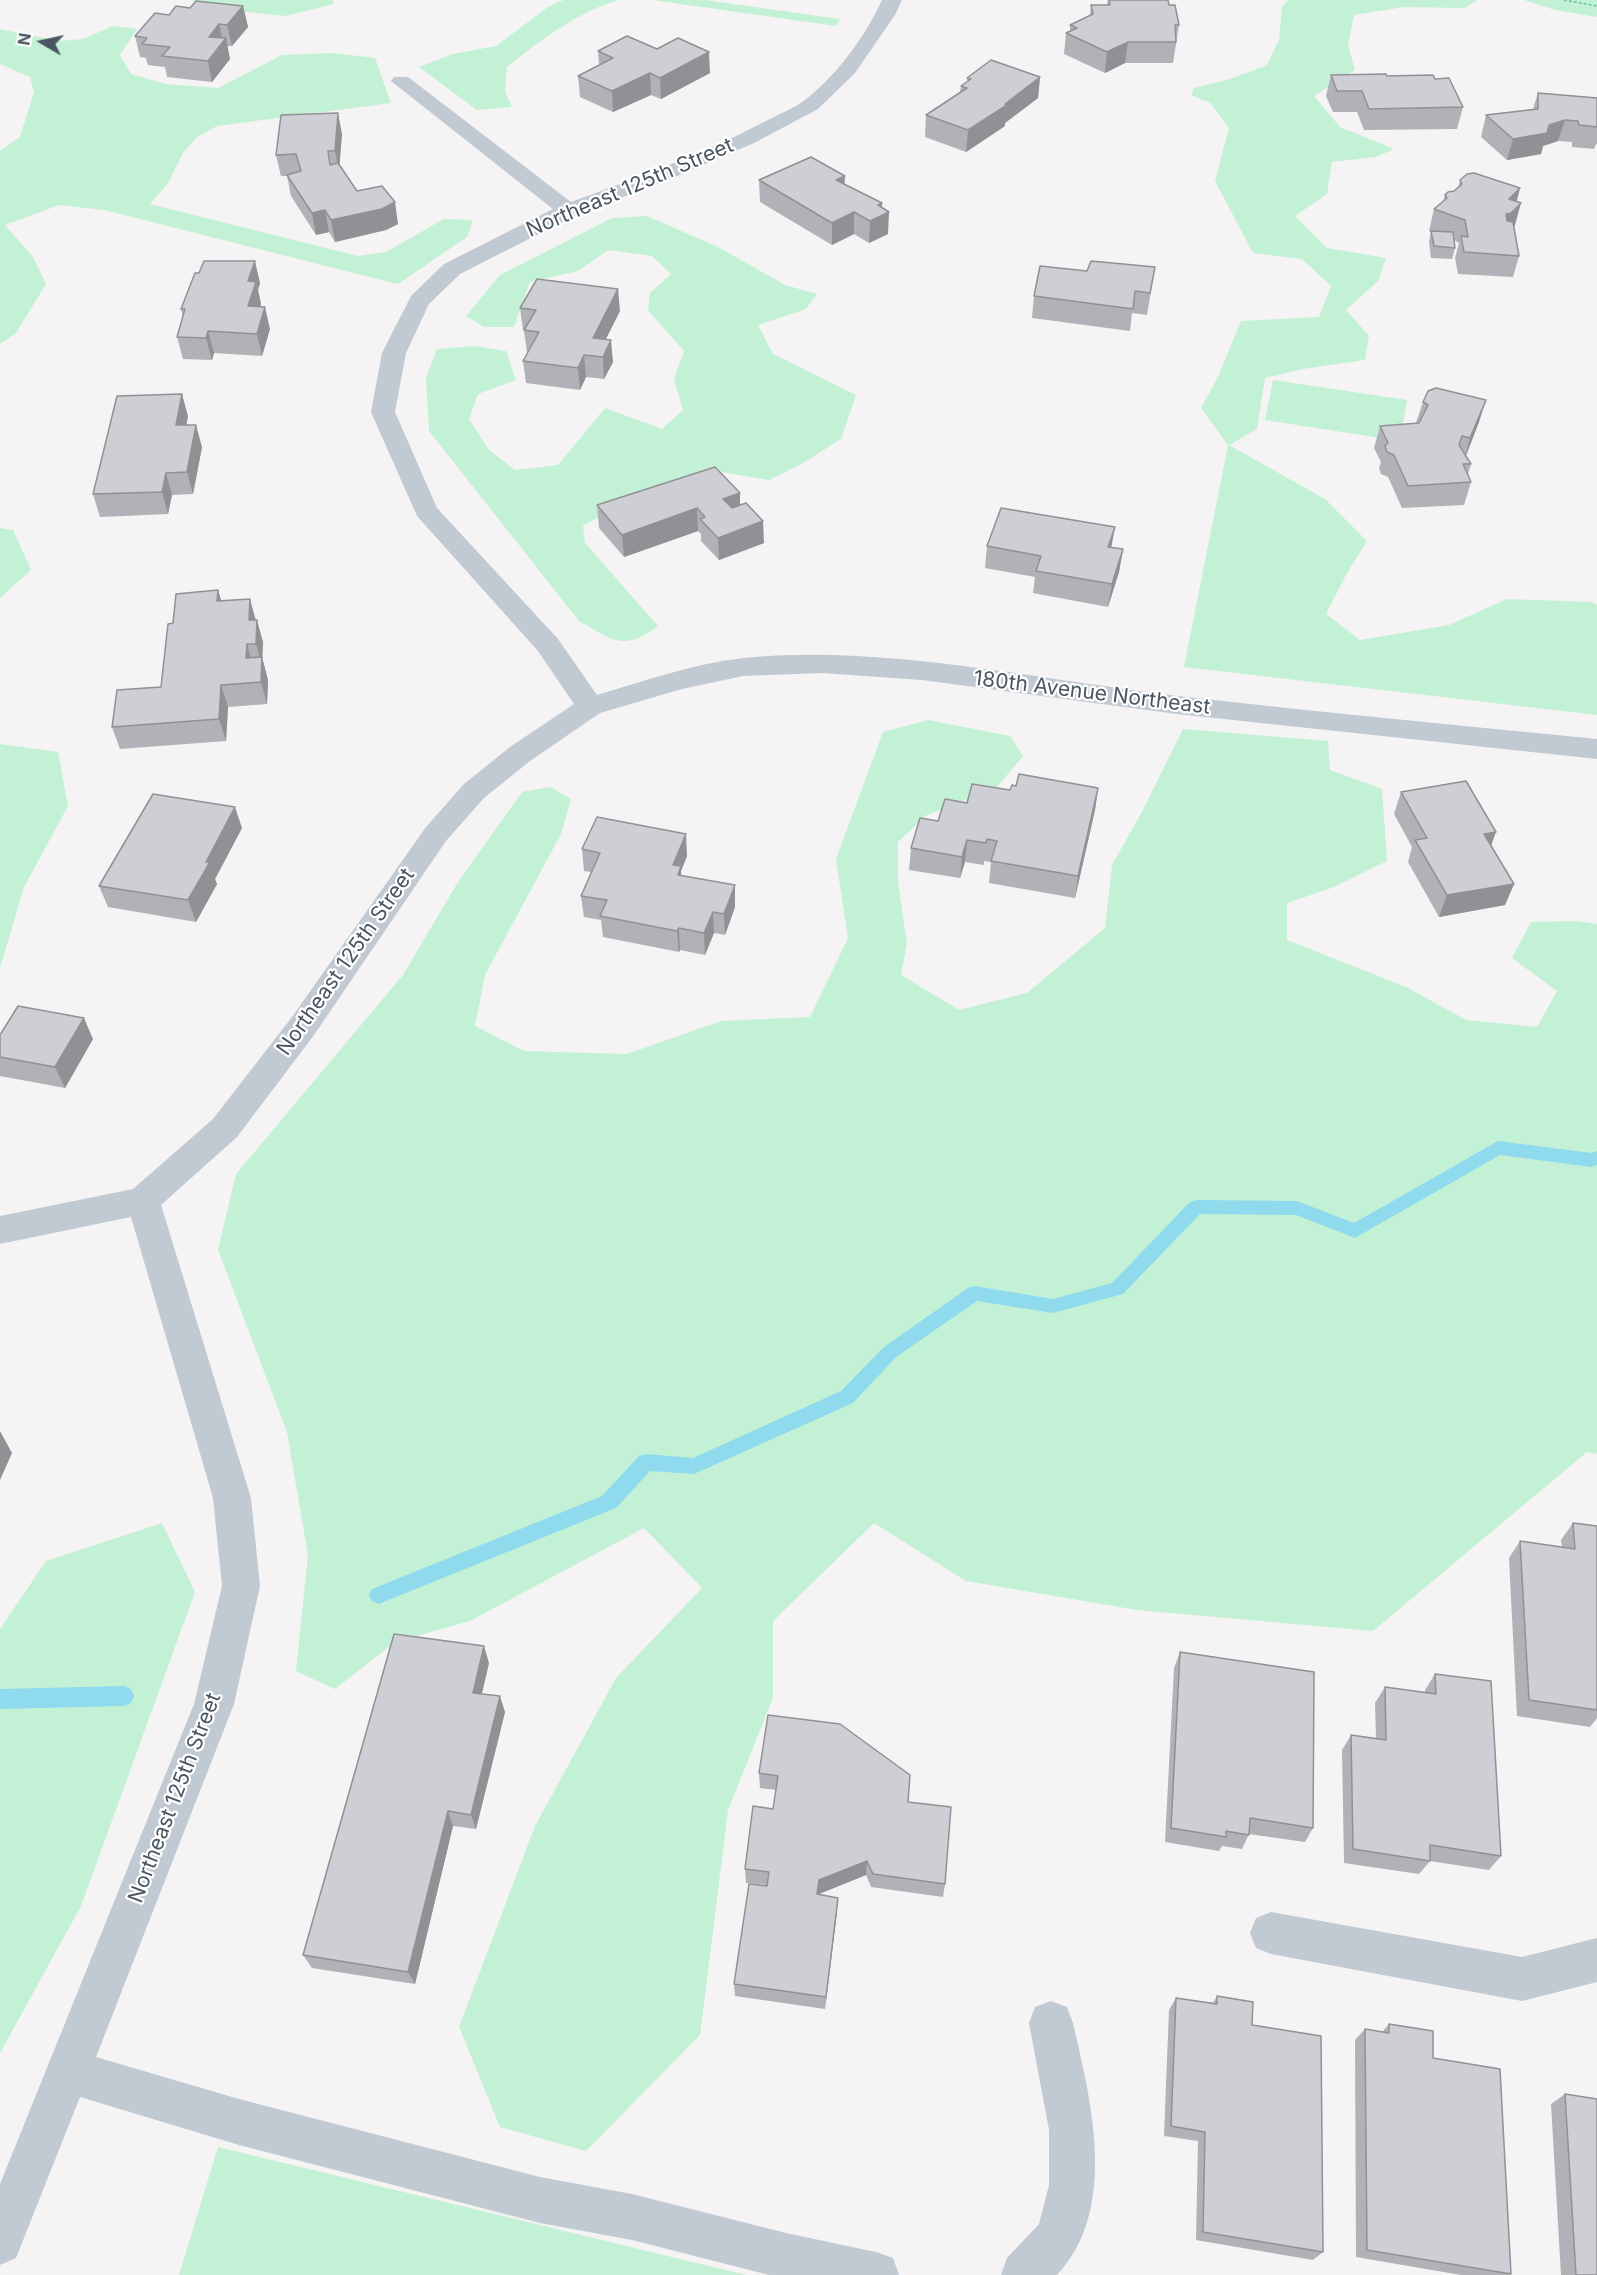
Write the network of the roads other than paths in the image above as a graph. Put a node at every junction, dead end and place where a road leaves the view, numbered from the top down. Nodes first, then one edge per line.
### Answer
1 (892, 0) edge
2 (401, 81) dead end
3 (568, 210) junction
4 (590, 706) junction
5 (1597, 749) edge
6 (143, 1201) junction
7 (0, 1230) edge
8 (1271, 1933) dead end
9 (1597, 1960) edge
10 (1051, 2023) dead end
11 (68, 2071) junction
12 (0, 2242) edge
13 (876, 2275) edge
14 (1024, 2275) edge

1 - 3 street, Northeast 125th Street
2 - 3 street
3 - 4 street, Northeast 125th Street
4 - 5 street, 180th Avenue Northeast
4 - 6 street, Northeast 125th Street
6 - 7 street
6 - 11 street, Northeast 125th Street
8 - 9 street
10 - 14 street
11 - 12 street, Northeast 125th Street
11 - 13 street

